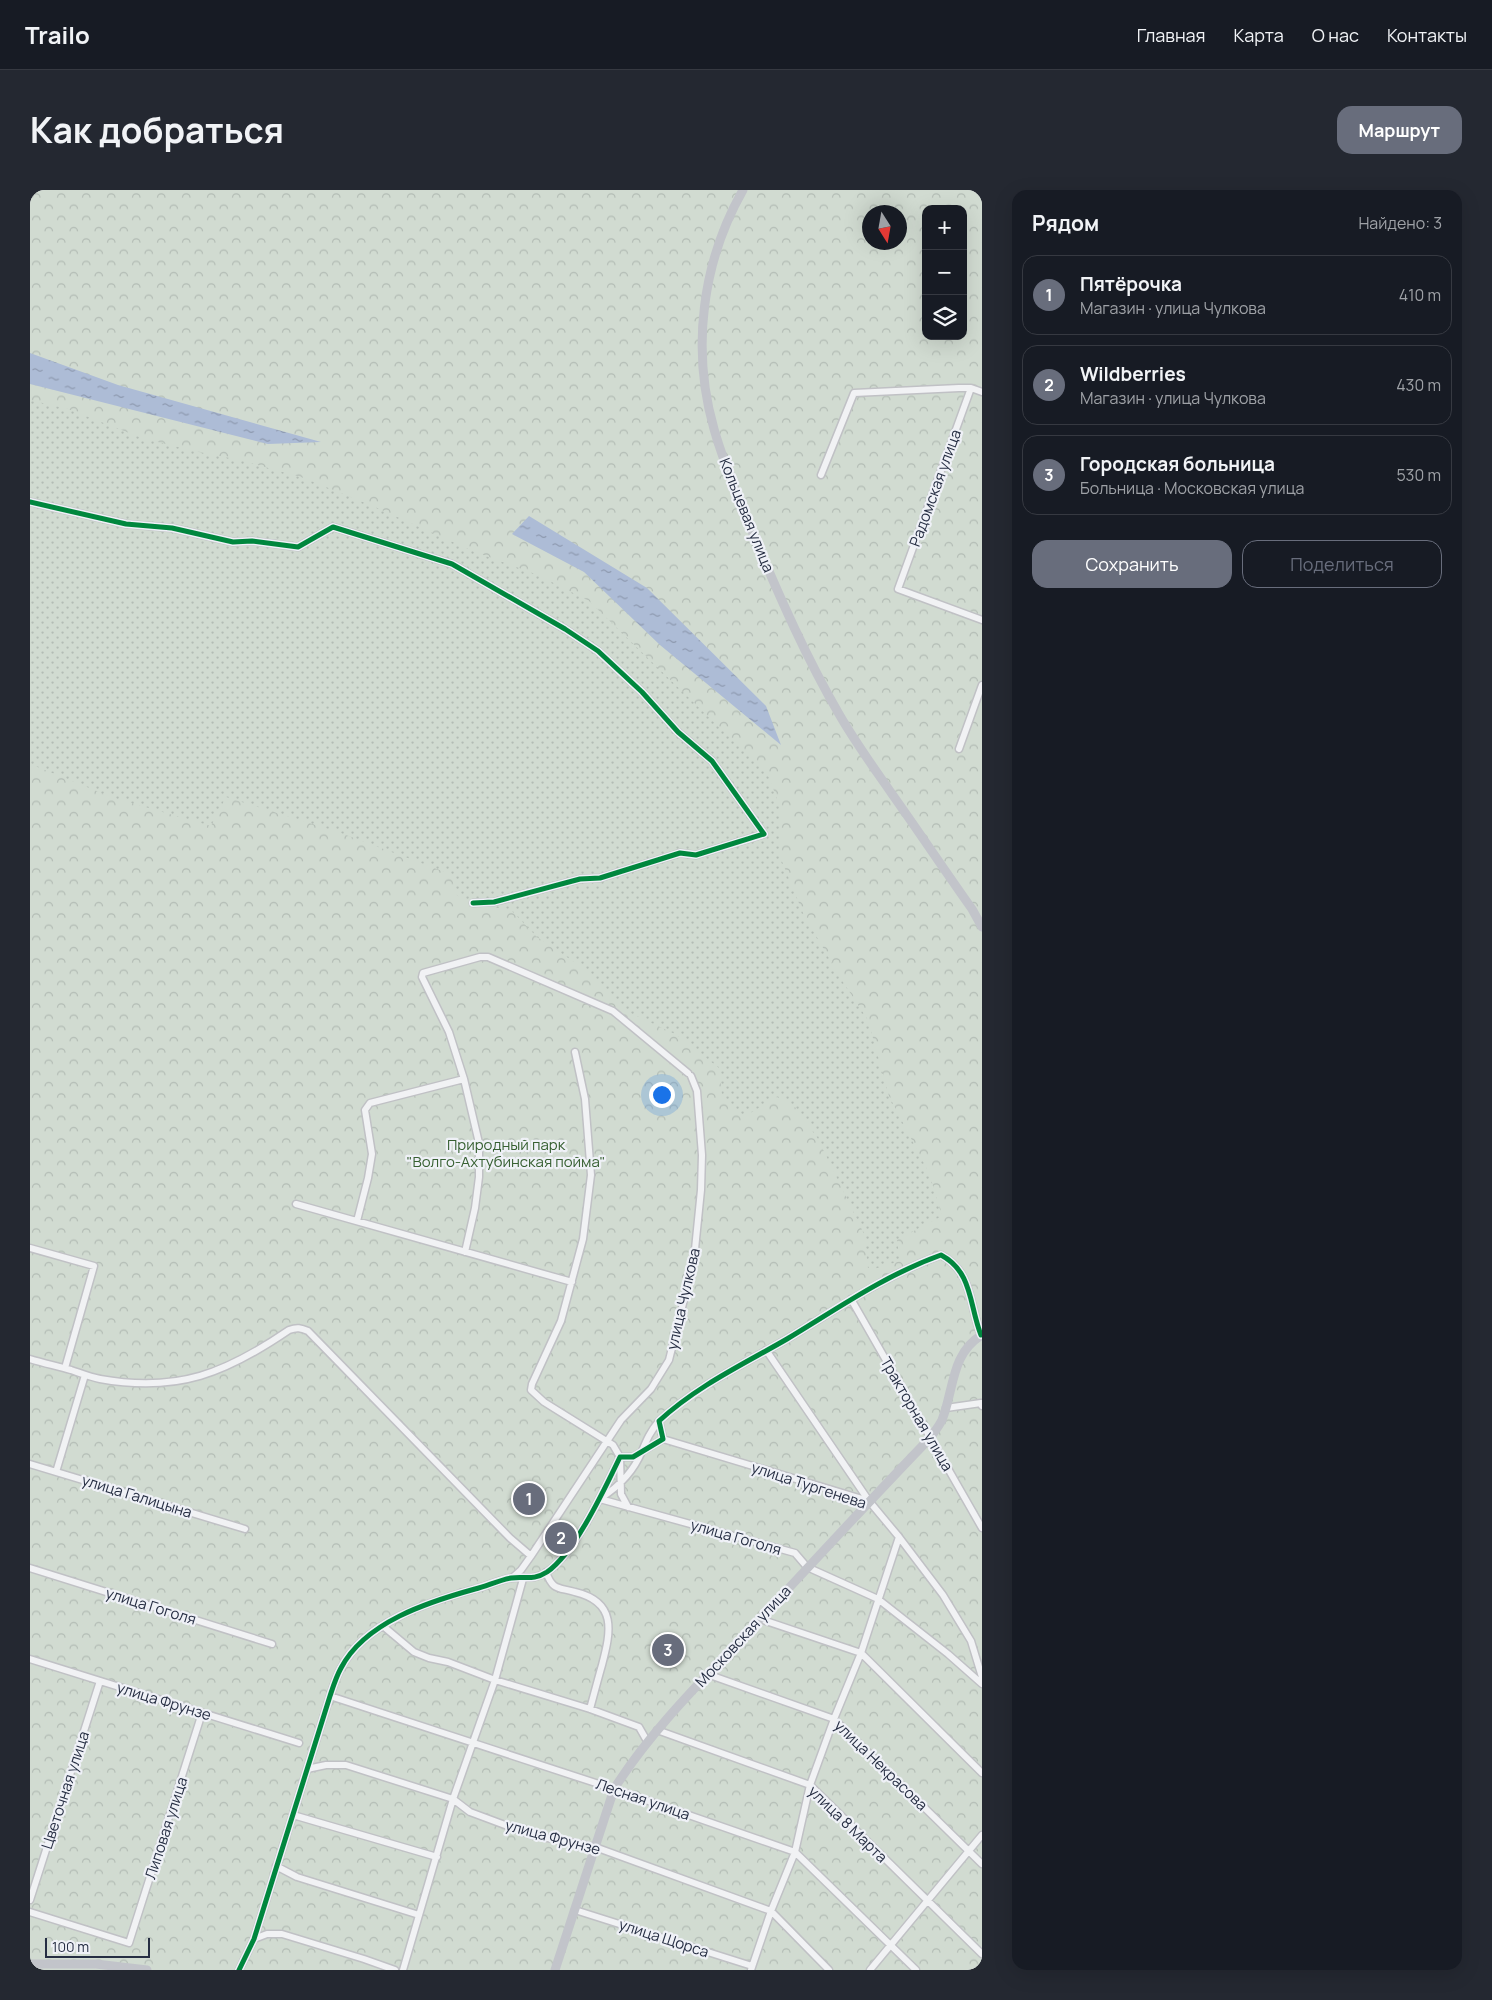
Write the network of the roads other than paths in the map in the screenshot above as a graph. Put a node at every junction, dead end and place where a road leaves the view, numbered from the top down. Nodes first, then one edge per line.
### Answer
1 (743, 190) edge
2 (971, 388) junction
3 (982, 392) edge
4 (821, 475) dead end
5 (30, 502) edge
6 (982, 620) edge
7 (982, 685) edge
8 (959, 749) dead end
9 (473, 903) dead end
10 (982, 927) edge
11 (574, 1052) dead end
12 (464, 1079) junction
13 (296, 1204) dead end
14 (357, 1221) junction
15 (30, 1248) edge
16 (465, 1252) junction
17 (572, 1282) junction
18 (851, 1299) junction
19 (982, 1335) edge
20 (766, 1350) junction
21 (30, 1359) edge
22 (65, 1368) junction
23 (85, 1375) junction
24 (982, 1406) edge
25 (946, 1408) junction
26 (659, 1421) junction
27 (931, 1437) junction
28 (662, 1439) junction
29 (606, 1441) junction
30 (641, 1452) junction
31 (620, 1458) junction
32 (30, 1464) edge
33 (56, 1472) junction
34 (620, 1484) junction
35 (600, 1499) junction
36 (869, 1501) junction
37 (628, 1507) junction
38 (982, 1528) edge
39 (245, 1529) dead end
40 (899, 1537) junction
41 (531, 1556) junction
42 (807, 1567) junction
43 (30, 1568) edge
44 (546, 1572) junction
45 (512, 1578) junction
46 (523, 1579) junction
47 (878, 1599) junction
48 (760, 1619) junction
49 (383, 1626) junction
50 (272, 1644) dead end
51 (861, 1653) junction
52 (30, 1659) edge
53 (707, 1674) junction
54 (982, 1677) edge
55 (100, 1680) junction
56 (495, 1680) junction
57 (982, 1684) edge
58 (330, 1696) junction
59 (590, 1709) junction
60 (202, 1713) junction
61 (834, 1719) junction
62 (657, 1730) junction
63 (648, 1741) junction
64 (474, 1742) junction
65 (299, 1743) dead end
66 (307, 1769) junction
67 (982, 1773) edge
68 (810, 1786) junction
69 (614, 1789) junction
70 (454, 1799) junction
71 (293, 1815) junction
72 (982, 1835) edge
73 (595, 1847) junction
74 (969, 1851) junction
75 (795, 1852) junction
76 (436, 1857) junction
77 (982, 1864) edge
78 (276, 1866) junction
79 (30, 1900) edge
80 (928, 1901) junction
81 (575, 1910) junction
82 (771, 1911) junction
83 (30, 1912) edge
84 (419, 1915) junction
85 (254, 1939) junction
86 (890, 1945) junction
87 (982, 1954) edge
88 (63, 1963) junction
89 (30, 1964) edge
90 (752, 1968) edge
91 (557, 1969) edge
92 (34, 1970) edge
93 (147, 1970) edge
94 (239, 1970) edge
95 (395, 1970) edge
96 (403, 1970) edge
97 (829, 1970) edge
98 (870, 1970) edge
99 (916, 1970) edge

1 - 10 street, Кольцевая улица
2 - 3 street
2 - 4 street
2 - 6 street, Радомская улица
5 - 9 street
7 - 8 street
11 - 17 street
12 - 14 street
12 - 16 street
12 - 29 street, улица Чулкова
13 - 14 street
14 - 16 street
15 - 22 street
16 - 17 street
17 - 29 street
18 - 19 street
18 - 20 street
18 - 27 street, Тракторная улица
19 - 25 street, Московская улица
20 - 26 street
20 - 36 street
21 - 22 street
22 - 23 street
23 - 33 street
23 - 41 street
24 - 25 street
25 - 27 street, Московская улица
26 - 28 street
26 - 30 street
27 - 36 street, Московская улица
27 - 38 street, Тракторная улица
28 - 30 street
28 - 36 street, улица Тургенева
29 - 31 street
29 - 41 street, улица Чулкова
30 - 31 street
30 - 34 street
31 - 34 street
31 - 35 street
32 - 33 street, улица Галицына
33 - 39 street, улица Галицына
34 - 35 street
34 - 37 street
35 - 37 street, улица Гоголя
35 - 44 street
36 - 40 street, улица Тургенева
36 - 42 street, Московская улица
37 - 42 street, улица Гоголя
40 - 47 street
40 - 54 street, улица Тургенева
41 - 45 street, улица Чулкова
42 - 47 street, улица Гоголя
42 - 48 street, Московская улица
43 - 50 street, улица Гоголя
44 - 46 street
44 - 59 street
45 - 46 street
45 - 49 street
46 - 56 street
47 - 51 street
47 - 57 street, улица Гоголя
48 - 51 street
48 - 53 street, Московская улица
49 - 56 street
49 - 58 street
51 - 61 street
51 - 67 street
52 - 55 street, улица Фрунзе
53 - 61 street, улица Некрасова
53 - 62 street, Московская улица
55 - 60 street, улица Фрунзе
55 - 79 street, Цветочная улица
56 - 59 street
56 - 64 street
58 - 64 street, Лесная улица
58 - 66 street
59 - 63 street
60 - 65 street, улица Фрунзе
60 - 83 street, Липовая улица
61 - 68 street
61 - 74 street, улица Некрасова
62 - 63 street, Московская улица
62 - 68 street, улица 8 Марта
63 - 69 street, Московская улица
64 - 69 street, Лесная улица
64 - 70 street
66 - 70 street, улица Фрунзе
66 - 71 street
68 - 75 street
68 - 80 street, улица 8 Марта
69 - 73 street, Московская улица
69 - 75 street, Лесная улица
70 - 73 street, улица Фрунзе
70 - 76 street
71 - 76 street
71 - 78 street
72 - 74 street
73 - 81 street, Московская улица
73 - 82 street, улица Фрунзе
74 - 77 street, улица Некрасова
74 - 80 street
75 - 82 street
75 - 86 street, Лесная улица
76 - 84 street
78 - 84 street
78 - 85 street
80 - 86 street
80 - 87 street, улица 8 Марта
81 - 90 street, улица Щорса
81 - 91 street, Московская улица
82 - 90 street
82 - 97 street
84 - 96 street
85 - 94 street
85 - 95 street
86 - 98 street
86 - 99 street, Лесная улица
88 - 89 street
88 - 92 street
88 - 93 street

